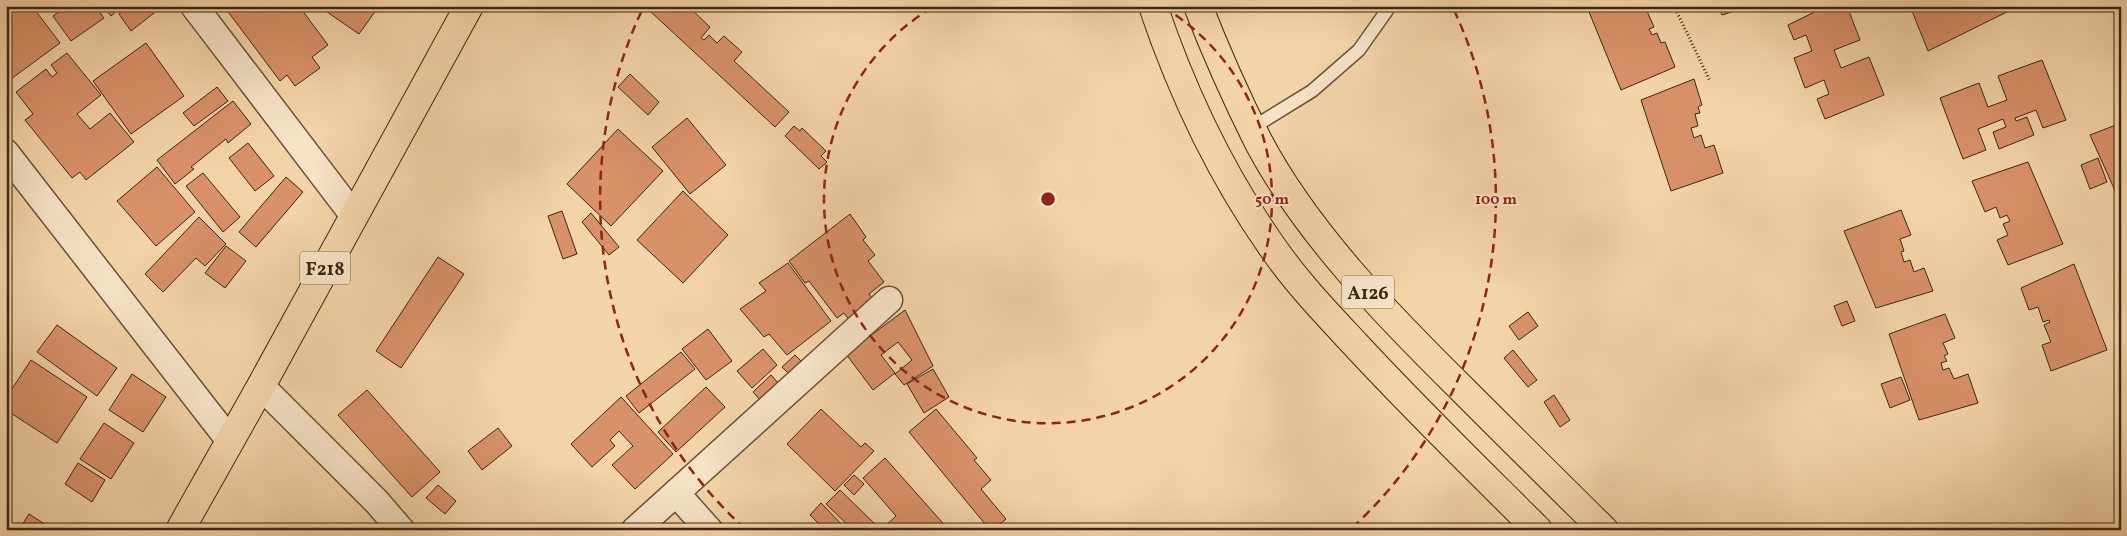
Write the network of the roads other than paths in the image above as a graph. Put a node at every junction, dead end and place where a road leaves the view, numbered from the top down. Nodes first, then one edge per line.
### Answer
1 (194, 6) edge
2 (468, 6) edge
3 (1153, 6) edge
4 (1198, 6) edge
5 (1390, 6) edge
6 (1252, 128) junction
7 (6, 153) edge
8 (354, 216) junction
9 (889, 300) dead end
10 (261, 386) junction
11 (230, 441) junction
12 (676, 493) junction
13 (180, 530) edge
14 (400, 530) edge
15 (635, 530) edge
16 (709, 530) edge
17 (1538, 530) edge
18 (1604, 530) edge

1 - 8 street
2 - 8 main road, F218
3 - 17 main road, A126
4 - 6 main road, A126
5 - 6 lane
6 - 18 main road, A126
7 - 11 street
8 - 10 main road, F218
9 - 12 street
10 - 11 main road, F218
10 - 14 street
11 - 13 main road, F218
12 - 15 street
12 - 16 street

